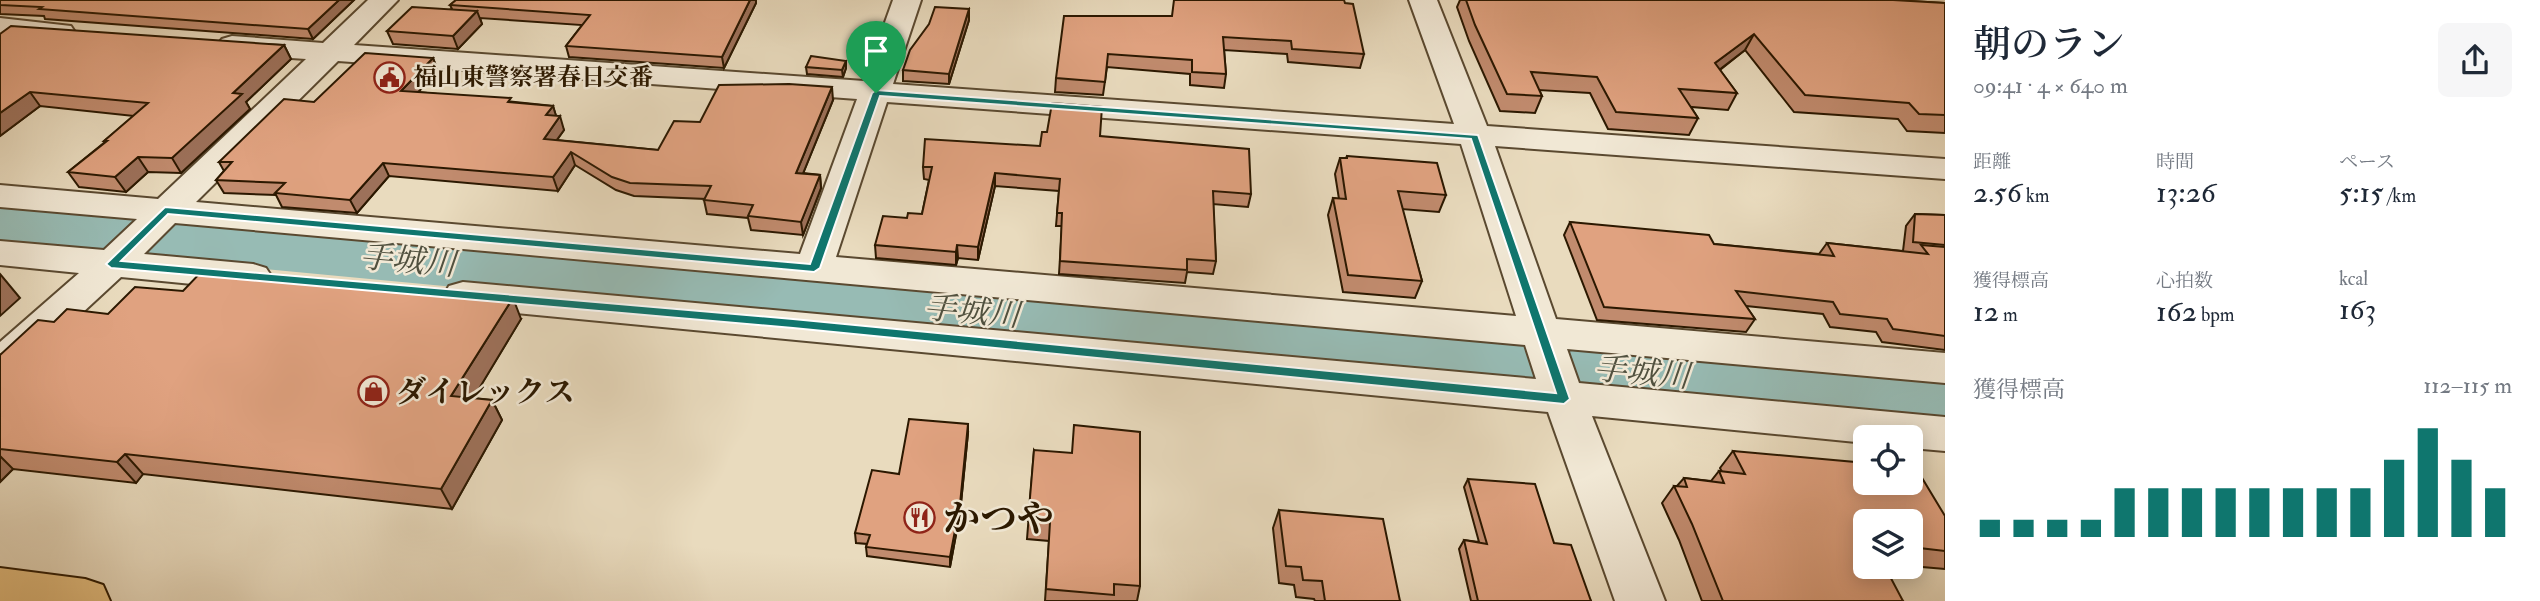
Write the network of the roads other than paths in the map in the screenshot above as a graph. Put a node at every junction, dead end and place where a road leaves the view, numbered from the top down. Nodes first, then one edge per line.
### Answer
1 (384, 0) edge
2 (907, 0) edge
3 (1423, 0) edge
4 (0, 27) edge
5 (96, 35) edge
6 (206, 43) edge
7 (330, 52) junction
8 (876, 93) junction
9 (1475, 137) junction
10 (1945, 169) edge
11 (0, 196) edge
12 (160, 216) junction
13 (0, 253) edge
14 (116, 260) junction
15 (814, 268) junction
16 (292, 280) edge
17 (432, 292) edge
18 (0, 365) edge
19 (1553, 366) junction
20 (1945, 368) edge
21 (1945, 434) edge
22 (0, 590) edge
23 (85, 601) edge
24 (1640, 601) edge

1 - 7 street
2 - 8 street
3 - 9 street
4 - 5 street
6 - 7 street
7 - 8 street
7 - 12 street
8 - 9 street
8 - 15 street
9 - 10 street
9 - 19 street
11 - 12 street
12 - 14 street
12 - 15 street
13 - 14 street
14 - 16 street
14 - 18 street
15 - 19 street
17 - 19 street
19 - 20 street
19 - 21 street
19 - 24 street
22 - 23 main road

